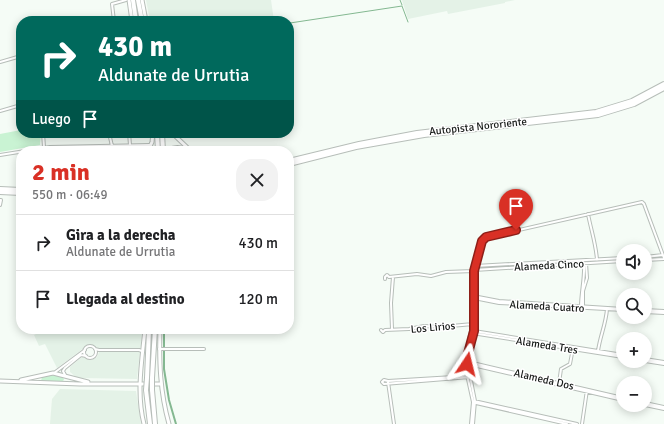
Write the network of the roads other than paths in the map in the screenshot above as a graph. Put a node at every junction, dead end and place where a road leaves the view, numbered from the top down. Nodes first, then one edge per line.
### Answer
1 (127, 0) edge
2 (133, 0) edge
3 (138, 0) edge
4 (142, 0) edge
5 (113, 16) edge
6 (131, 16) edge
7 (135, 16) edge
8 (141, 16) edge
9 (145, 16) edge
10 (16, 57) edge
11 (0, 62) edge
12 (664, 84) edge
13 (664, 88) edge
14 (16, 106) edge
15 (0, 111) edge
16 (110, 138) edge
17 (129, 138) edge
18 (152, 138) edge
19 (177, 138) edge
20 (130, 145) junction
21 (151, 145) joint
22 (112, 146) joint
23 (186, 146) edge
24 (16, 152) edge
25 (0, 155) edge
26 (294, 161) edge
27 (294, 161) edge
28 (0, 190) edge
29 (16, 192) edge
30 (0, 200) edge
31 (0, 205) edge
32 (588, 214) junction
33 (652, 256) edge
34 (664, 257) edge
35 (616, 259) edge
36 (652, 259) edge
37 (597, 261) junction
38 (616, 261) edge
39 (585, 262) junction
40 (474, 269) junction
41 (389, 277) dead end
42 (393, 277) junction
43 (472, 297) junction
44 (582, 307) junction
45 (607, 308) junction
46 (616, 309) edge
47 (652, 311) edge
48 (664, 312) edge
49 (473, 324) junction
50 (392, 329) junction
51 (385, 330) dead end
52 (472, 332) junction
53 (144, 334) edge
54 (149, 334) edge
55 (155, 334) edge
56 (160, 334) edge
57 (573, 348) junction
58 (95, 349) junction
59 (159, 349) junction
60 (204, 349) dead end
61 (85, 350) junction
62 (101, 350) junction
63 (141, 350) junction
64 (598, 352) junction
65 (96, 354) junction
66 (616, 355) edge
67 (86, 356) junction
68 (652, 361) edge
69 (466, 362) junction
70 (664, 363) edge
71 (53, 374) junction
72 (42, 376) junction
73 (65, 376) junction
74 (468, 376) junction
75 (0, 381) edge
76 (13, 381) junction
77 (42, 382) junction
78 (62, 383) junction
79 (91, 383) junction
80 (140, 384) junction
81 (160, 384) junction
82 (558, 384) junction
83 (587, 390) junction
84 (616, 397) edge
85 (474, 401) junction
86 (652, 405) edge
87 (664, 408) edge
88 (558, 422) edge
89 (144, 424) edge
90 (150, 424) edge
91 (155, 424) edge
92 (169, 424) edge
93 (394, 424) edge
94 (472, 424) edge
95 (568, 424) edge
96 (576, 424) edge
97 (582, 424) edge

1 - 5 street
1 - 6 main road
2 - 7 highway
3 - 8 highway
4 - 9 main road
10 - 11 street
12 - 26 highway, Autopista Nororiente
13 - 27 highway, Autopista Nororiente
14 - 15 street
16 - 22 street
17 - 20 street
18 - 21 main road
19 - 23 main road
20 - 21 street
20 - 22 street
24 - 25 street
28 - 29 highway
30 - 31 street
32 - 34 street
32 - 37 street
32 - 40 street
33 - 34 street
34 - 36 street
35 - 37 street, Alameda Cinco
37 - 38 street, Alameda Cinco
37 - 39 street, Alameda Cinco
39 - 40 street, Alameda Cinco
39 - 44 street
40 - 42 street
40 - 43 street
41 - 42 street
42 - 50 street
43 - 44 street, Alameda Cuatro
43 - 49 street
44 - 45 street, Alameda Cuatro
45 - 46 street, Alameda Cuatro
45 - 64 street
47 - 48 street
49 - 50 street, Los Lirios
49 - 52 street
50 - 51 street, Los Lirios
52 - 57 street, Alameda Tres
52 - 69 street
53 - 63 main road
54 - 90 highway, bridge
55 - 91 highway, bridge
56 - 59 main road
57 - 64 street, Alameda Tres
57 - 82 street
58 - 61 street
58 - 62 street
58 - 65 street
59 - 60 street
59 - 81 main road
61 - 67 street
61 - 71 street
62 - 63 street
62 - 65 street
63 - 80 main road
64 - 66 street, Alameda Tres
65 - 67 street
67 - 73 street
68 - 70 street
69 - 74 street
69 - 82 street, Alameda Dos
71 - 72 main road
71 - 73 main road
72 - 76 main road
72 - 77 main road
73 - 78 main road
73 - 79 main road
74 - 85 street
74 - 93 street
75 - 76 main road
76 - 77 main road
77 - 78 main road
78 - 79 main road
79 - 80 main road
80 - 81 main road
80 - 89 main road
81 - 92 main road
82 - 83 street, Alameda Dos
83 - 84 street, Alameda Dos
83 - 97 street
85 - 88 street
85 - 94 street
86 - 87 street
88 - 95 street
88 - 96 street

